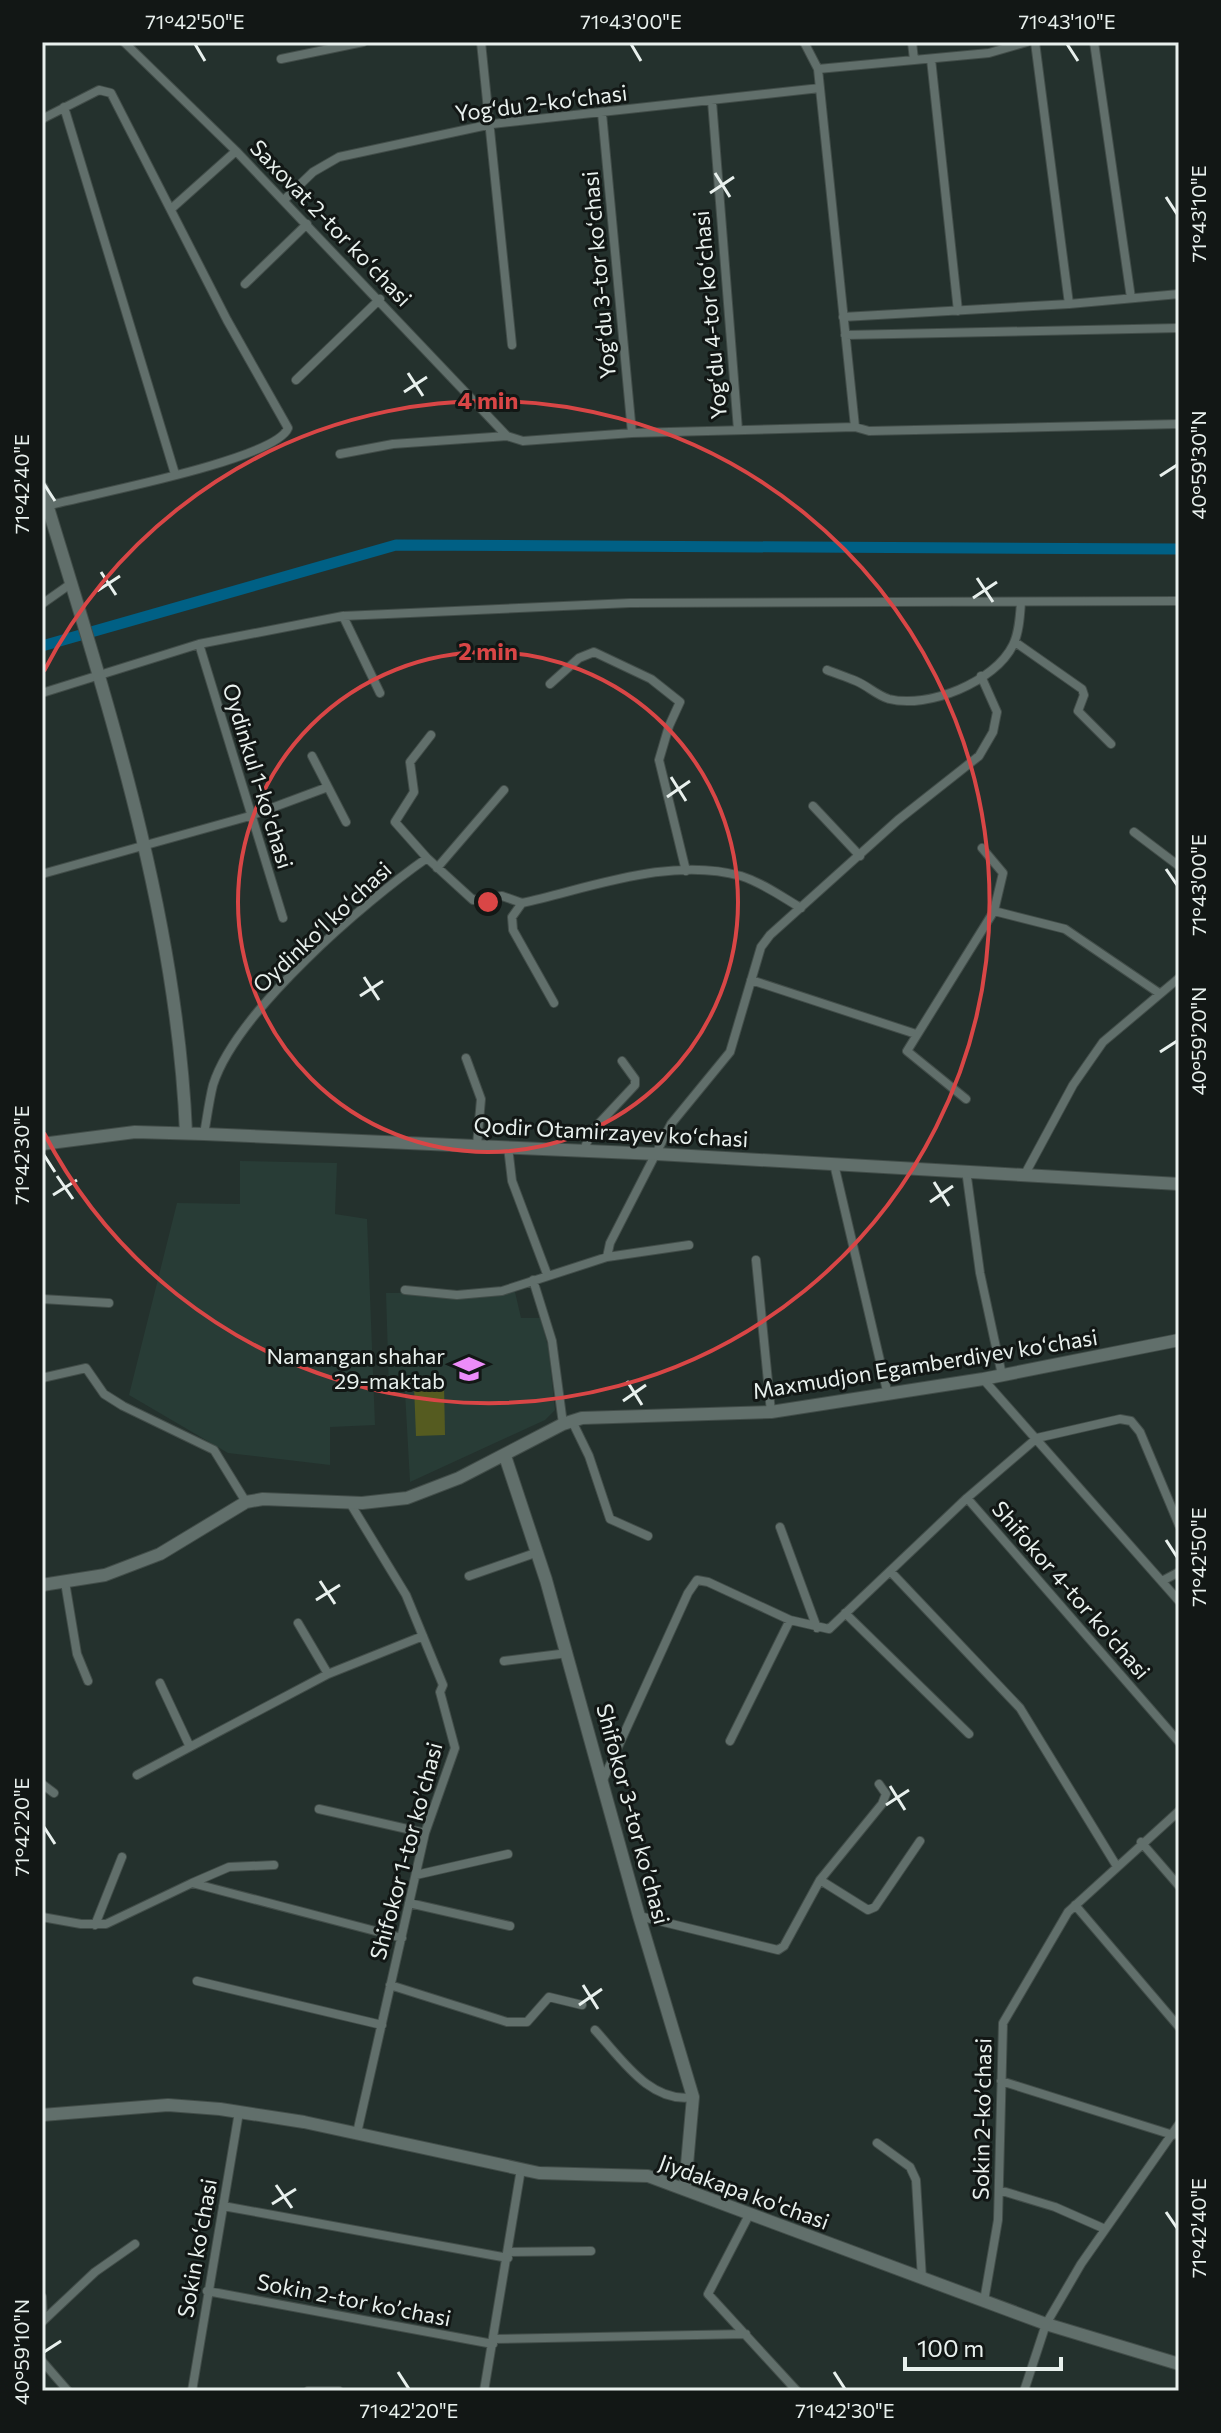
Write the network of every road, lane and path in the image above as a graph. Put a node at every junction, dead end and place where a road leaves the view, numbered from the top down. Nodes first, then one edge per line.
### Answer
1 (124, 42) edge
2 (363, 42) edge
3 (481, 42) edge
4 (804, 42) edge
5 (912, 42) edge
6 (1035, 42) edge
7 (1094, 42) edge
8 (1023, 43) edge
9 (281, 59) dead end
10 (931, 59) junction
11 (914, 60) junction
12 (818, 69) junction
13 (820, 88) junction
14 (712, 101) junction
15 (64, 107) junction
16 (602, 113) junction
17 (42, 119) edge
18 (492, 124) junction
19 (236, 151) junction
20 (284, 200) junction
21 (171, 209) junction
22 (307, 224) junction
23 (245, 284) dead end
24 (1179, 294) edge
25 (1131, 298) junction
26 (380, 299) junction
27 (1069, 304) junction
28 (958, 311) junction
29 (843, 317) junction
30 (1179, 328) edge
31 (845, 335) junction
32 (512, 345) dead end
33 (296, 380) dead end
34 (1179, 424) edge
35 (855, 427) junction
36 (738, 430) junction
37 (632, 433) junction
38 (507, 436) junction
39 (340, 454) dead end
40 (175, 474) junction
41 (42, 488) edge
42 (45, 506) edge
43 (71, 590) junction
44 (1179, 601) edge
45 (1021, 602) junction
46 (42, 604) edge
47 (343, 616) junction
48 (1015, 642) junction
49 (199, 644) junction
50 (827, 670) dead end
51 (96, 672) junction
52 (981, 676) junction
53 (550, 684) dead end
54 (42, 693) edge
55 (380, 693) dead end
56 (431, 735) dead end
57 (1111, 744) dead end
58 (312, 756) dead end
59 (328, 787) junction
60 (504, 790) dead end
61 (813, 806) dead end
62 (250, 816) junction
63 (346, 822) dead end
64 (1134, 832) dead end
65 (143, 846) junction
66 (982, 848) dead end
67 (860, 856) junction
68 (427, 858) junction
69 (1179, 866) edge
70 (437, 868) junction
71 (686, 871) junction
72 (42, 874) edge
73 (522, 903) junction
74 (801, 908) junction
75 (994, 911) junction
76 (283, 918) dead end
77 (1179, 978) edge
78 (751, 980) junction
79 (1159, 993) junction
80 (554, 1003) dead end
81 (916, 1034) junction
82 (466, 1058) dead end
83 (622, 1061) dead end
84 (966, 1099) dead end
85 (186, 1133) junction
86 (204, 1134) junction
87 (42, 1144) edge
88 (477, 1145) junction
89 (508, 1147) junction
90 (584, 1150) junction
91 (657, 1154) junction
92 (834, 1164) junction
93 (966, 1170) junction
94 (1025, 1174) junction
95 (1179, 1184) edge
96 (689, 1245) dead end
97 (607, 1257) junction
98 (756, 1260) dead end
99 (547, 1274) junction
100 (533, 1280) junction
101 (405, 1290) dead end
102 (42, 1299) edge
103 (109, 1303) dead end
104 (1179, 1340) edge
105 (1002, 1375) junction
106 (42, 1378) edge
107 (983, 1379) junction
108 (888, 1395) junction
109 (771, 1412) junction
110 (567, 1423) junction
111 (1037, 1438) junction
112 (505, 1456) junction
113 (967, 1498) junction
114 (246, 1502) junction
115 (350, 1503) junction
116 (1179, 1525) edge
117 (780, 1527) dead end
118 (648, 1536) dead end
119 (538, 1552) junction
120 (890, 1571) junction
121 (1179, 1572) edge
122 (469, 1576) dead end
123 (1162, 1581) junction
124 (65, 1582) junction
125 (42, 1585) edge
126 (1179, 1601) edge
127 (845, 1613) junction
128 (790, 1620) junction
129 (298, 1623) dead end
130 (817, 1628) junction
131 (423, 1636) junction
132 (568, 1653) junction
133 (504, 1661) dead end
134 (328, 1674) junction
135 (88, 1681) dead end
136 (160, 1683) dead end
137 (969, 1734) dead end
138 (730, 1741) dead end
139 (1179, 1742) edge
140 (189, 1745) junction
141 (137, 1775) dead end
142 (602, 1781) junction
143 (42, 1784) edge
144 (879, 1784) dead end
145 (54, 1793) dead end
146 (319, 1809) dead end
147 (1179, 1811) edge
148 (425, 1833) junction
149 (920, 1841) dead end
150 (1141, 1842) junction
151 (508, 1854) dead end
152 (122, 1857) dead end
153 (274, 1865) dead end
154 (1116, 1865) junction
155 (416, 1875) junction
156 (820, 1880) junction
157 (192, 1883) junction
158 (1179, 1886) edge
159 (409, 1903) junction
160 (1075, 1905) junction
161 (639, 1916) junction
162 (42, 1917) edge
163 (95, 1925) junction
164 (510, 1926) dead end
165 (402, 1938) junction
166 (197, 1981) dead end
167 (390, 1985) junction
168 (582, 2005) dead end
169 (382, 2025) junction
170 (1179, 2027) edge
171 (595, 2030) dead end
172 (1001, 2081) junction
173 (693, 2097) junction
174 (239, 2112) junction
175 (42, 2115) edge
176 (1179, 2124) edge
177 (357, 2133) junction
178 (1173, 2135) junction
179 (877, 2143) dead end
180 (521, 2169) junction
181 (685, 2187) junction
182 (999, 2190) junction
183 (223, 2206) junction
184 (749, 2215) junction
185 (1105, 2229) junction
186 (135, 2244) dead end
187 (591, 2251) dead end
188 (508, 2255) junction
189 (922, 2279) junction
190 (207, 2291) junction
191 (42, 2297) edge
192 (984, 2301) junction
193 (43, 2321) edge
194 (1046, 2324) junction
195 (746, 2334) junction
196 (494, 2342) junction
197 (42, 2361) edge
198 (1179, 2364) edge
199 (68, 2391) edge
200 (192, 2391) edge
201 (308, 2391) edge
202 (339, 2391) edge
203 (484, 2391) edge
204 (797, 2391) edge
205 (1024, 2391) edge

1 - 19 street, Saxovat 2-tor koʻchasi
2 - 9 street
3 - 18 street
4 - 12 street
5 - 11 street
6 - 27 street
7 - 25 street
8 - 10 street
10 - 11 street
10 - 28 street
11 - 12 street
12 - 13 street
13 - 14 street, Yogʻdu 2-koʻchasi
13 - 29 street
14 - 16 street, Yogʻdu 2-koʻchasi
14 - 36 street, Yogʻdu 4-tor koʻchasi
15 - 17 street
15 - 21 street
15 - 40 street
16 - 18 street, Yogʻdu 2-koʻchasi
16 - 37 street, Yogʻdu 3-tor koʻchasi
18 - 20 street, Yogʻdu 2-koʻchasi
18 - 32 street
19 - 20 street, Saxovat 2-tor koʻchasi
19 - 21 street
20 - 22 street, Saxovat 2-tor koʻchasi
21 - 40 street
22 - 23 street
22 - 26 street, Saxovat 2-tor koʻchasi
24 - 25 street
25 - 27 street
26 - 33 street
26 - 38 street, Saxovat 2-tor koʻchasi
27 - 28 street
28 - 29 street
29 - 31 street
30 - 31 street
31 - 35 street
34 - 35 street
35 - 36 street
36 - 37 street
37 - 38 street
38 - 39 street
40 - 42 street
41 - 42 street
42 - 43 street
43 - 46 street
43 - 51 street
44 - 45 street
45 - 47 street
45 - 48 street
47 - 49 street
47 - 55 street
48 - 52 street
48 - 57 street
49 - 51 street
49 - 62 street, Oydinkul 1-ko'chasi
50 - 52 street
51 - 54 street
51 - 65 street
52 - 67 street
53 - 71 street
56 - 68 street
58 - 59 street
59 - 62 street
59 - 63 street
60 - 70 street
61 - 67 street
62 - 65 street
62 - 76 street, Oydinkul 1-ko'chasi
64 - 69 street
65 - 72 street
65 - 85 street
66 - 75 street
67 - 74 street
68 - 70 street
68 - 86 street, Oydinkoʻl koʻchasi
70 - 73 street
71 - 73 street
71 - 74 street
73 - 80 street
74 - 78 street
75 - 79 street
75 - 81 street
77 - 79 street
78 - 81 street
78 - 91 street
79 - 94 street
81 - 84 street
82 - 88 street
83 - 90 street
85 - 86 street, Qodir Otamirzayev koʻchasi
85 - 87 street, Qodir Otamirzayev koʻchasi
86 - 88 street, Qodir Otamirzayev koʻchasi
88 - 89 street, Qodir Otamirzayev koʻchasi
89 - 90 street, Qodir Otamirzayev koʻchasi
89 - 99 street
90 - 91 street, Qodir Otamirzayev koʻchasi
91 - 92 street, Qodir Otamirzayev koʻchasi
91 - 97 street
92 - 93 street, Qodir Otamirzayev koʻchasi
92 - 108 street
93 - 94 street, Qodir Otamirzayev koʻchasi
93 - 105 street
94 - 95 street, Qodir Otamirzayev koʻchasi
96 - 97 street
97 - 99 street
98 - 109 street
99 - 100 street
100 - 101 street
100 - 110 street
102 - 103 street
104 - 105 street, Maxmudjon Egamberdiyev koʻchasi
105 - 107 street, Maxmudjon Egamberdiyev koʻchasi
106 - 114 street
107 - 108 street, Maxmudjon Egamberdiyev koʻchasi
107 - 111 street
108 - 109 street, Maxmudjon Egamberdiyev koʻchasi
109 - 110 street, Maxmudjon Egamberdiyev koʻchasi
110 - 112 street, Maxmudjon Egamberdiyev koʻchasi
110 - 118 street
111 - 113 street
111 - 116 street
111 - 123 street
112 - 115 street, Maxmudjon Egamberdiyev koʻchasi
112 - 119 street, Shifokor 3-tor koʼchasi
113 - 120 street
113 - 139 street, Shifokor 4-tor ko'chasi
114 - 115 street, Maxmudjon Egamberdiyev koʻchasi
114 - 124 street, Maxmudjon Egamberdiyev koʻchasi
115 - 131 street, Shifokor 1-tor koʼchasi
117 - 130 street
119 - 122 street
119 - 132 street, Shifokor 3-tor koʼchasi
120 - 127 street
120 - 154 street
121 - 123 street
123 - 126 street
124 - 125 street, Maxmudjon Egamberdiyev koʻchasi
124 - 135 street
127 - 130 street
127 - 137 street
128 - 130 street
128 - 138 street
128 - 142 street
129 - 134 street
131 - 134 street
131 - 148 street, Shifokor 1-tor koʼchasi
132 - 133 street
132 - 142 street, Shifokor 3-tor koʼchasi
134 - 140 street
136 - 140 street
140 - 141 street
142 - 161 street, Shifokor 3-tor koʼchasi
143 - 145 street
144 - 156 street
146 - 148 street
147 - 150 street, Sokin 2-koʼchasi
148 - 155 street, Shifokor 1-tor koʼchasi
149 - 156 street
150 - 154 street, Sokin 2-koʼchasi
150 - 158 street
151 - 155 street
152 - 163 street
153 - 157 street
154 - 160 street, Sokin 2-koʼchasi
155 - 159 street, Shifokor 1-tor koʼchasi
156 - 161 street
157 - 163 street
157 - 165 street
159 - 164 street
159 - 165 street, Shifokor 1-tor koʼchasi
160 - 170 street
160 - 172 street, Sokin 2-koʼchasi
161 - 173 street, Shifokor 3-tor koʼchasi
162 - 163 street
165 - 167 street, Shifokor 1-tor koʼchasi
166 - 169 street
167 - 168 street
167 - 169 street, Shifokor 1-tor koʼchasi
169 - 177 street, Shifokor 1-tor koʼchasi
171 - 173 street
172 - 178 street
172 - 182 street, Sokin 2-koʼchasi
173 - 181 street, Shifokor 3-tor koʼchasi
174 - 175 street, Jiydakapa ko'chasi
174 - 177 street, Jiydakapa ko'chasi
174 - 183 street, Sokin koʻchasi
176 - 178 street
177 - 180 street, Jiydakapa ko'chasi
178 - 185 street
179 - 189 street
180 - 181 street, Jiydakapa ko'chasi
180 - 188 street
181 - 184 street, Jiydakapa ko'chasi
182 - 185 street
182 - 192 street, Sokin 2-koʼchasi
183 - 188 street
183 - 190 street, Sokin koʻchasi
184 - 189 street, Jiydakapa ko'chasi
184 - 195 street
185 - 194 street
186 - 193 street
187 - 188 street
188 - 196 street
189 - 192 street, Jiydakapa ko'chasi
190 - 196 street, Sokin 2-tor koʼchasi
190 - 200 street, Sokin koʻchasi
191 - 193 street
192 - 194 street, Jiydakapa ko'chasi
194 - 198 street, Jiydakapa ko'chasi
194 - 205 street
195 - 196 street, Sokin 2-tor koʼchasi
195 - 204 street
196 - 203 street
197 - 199 street
201 - 202 street

